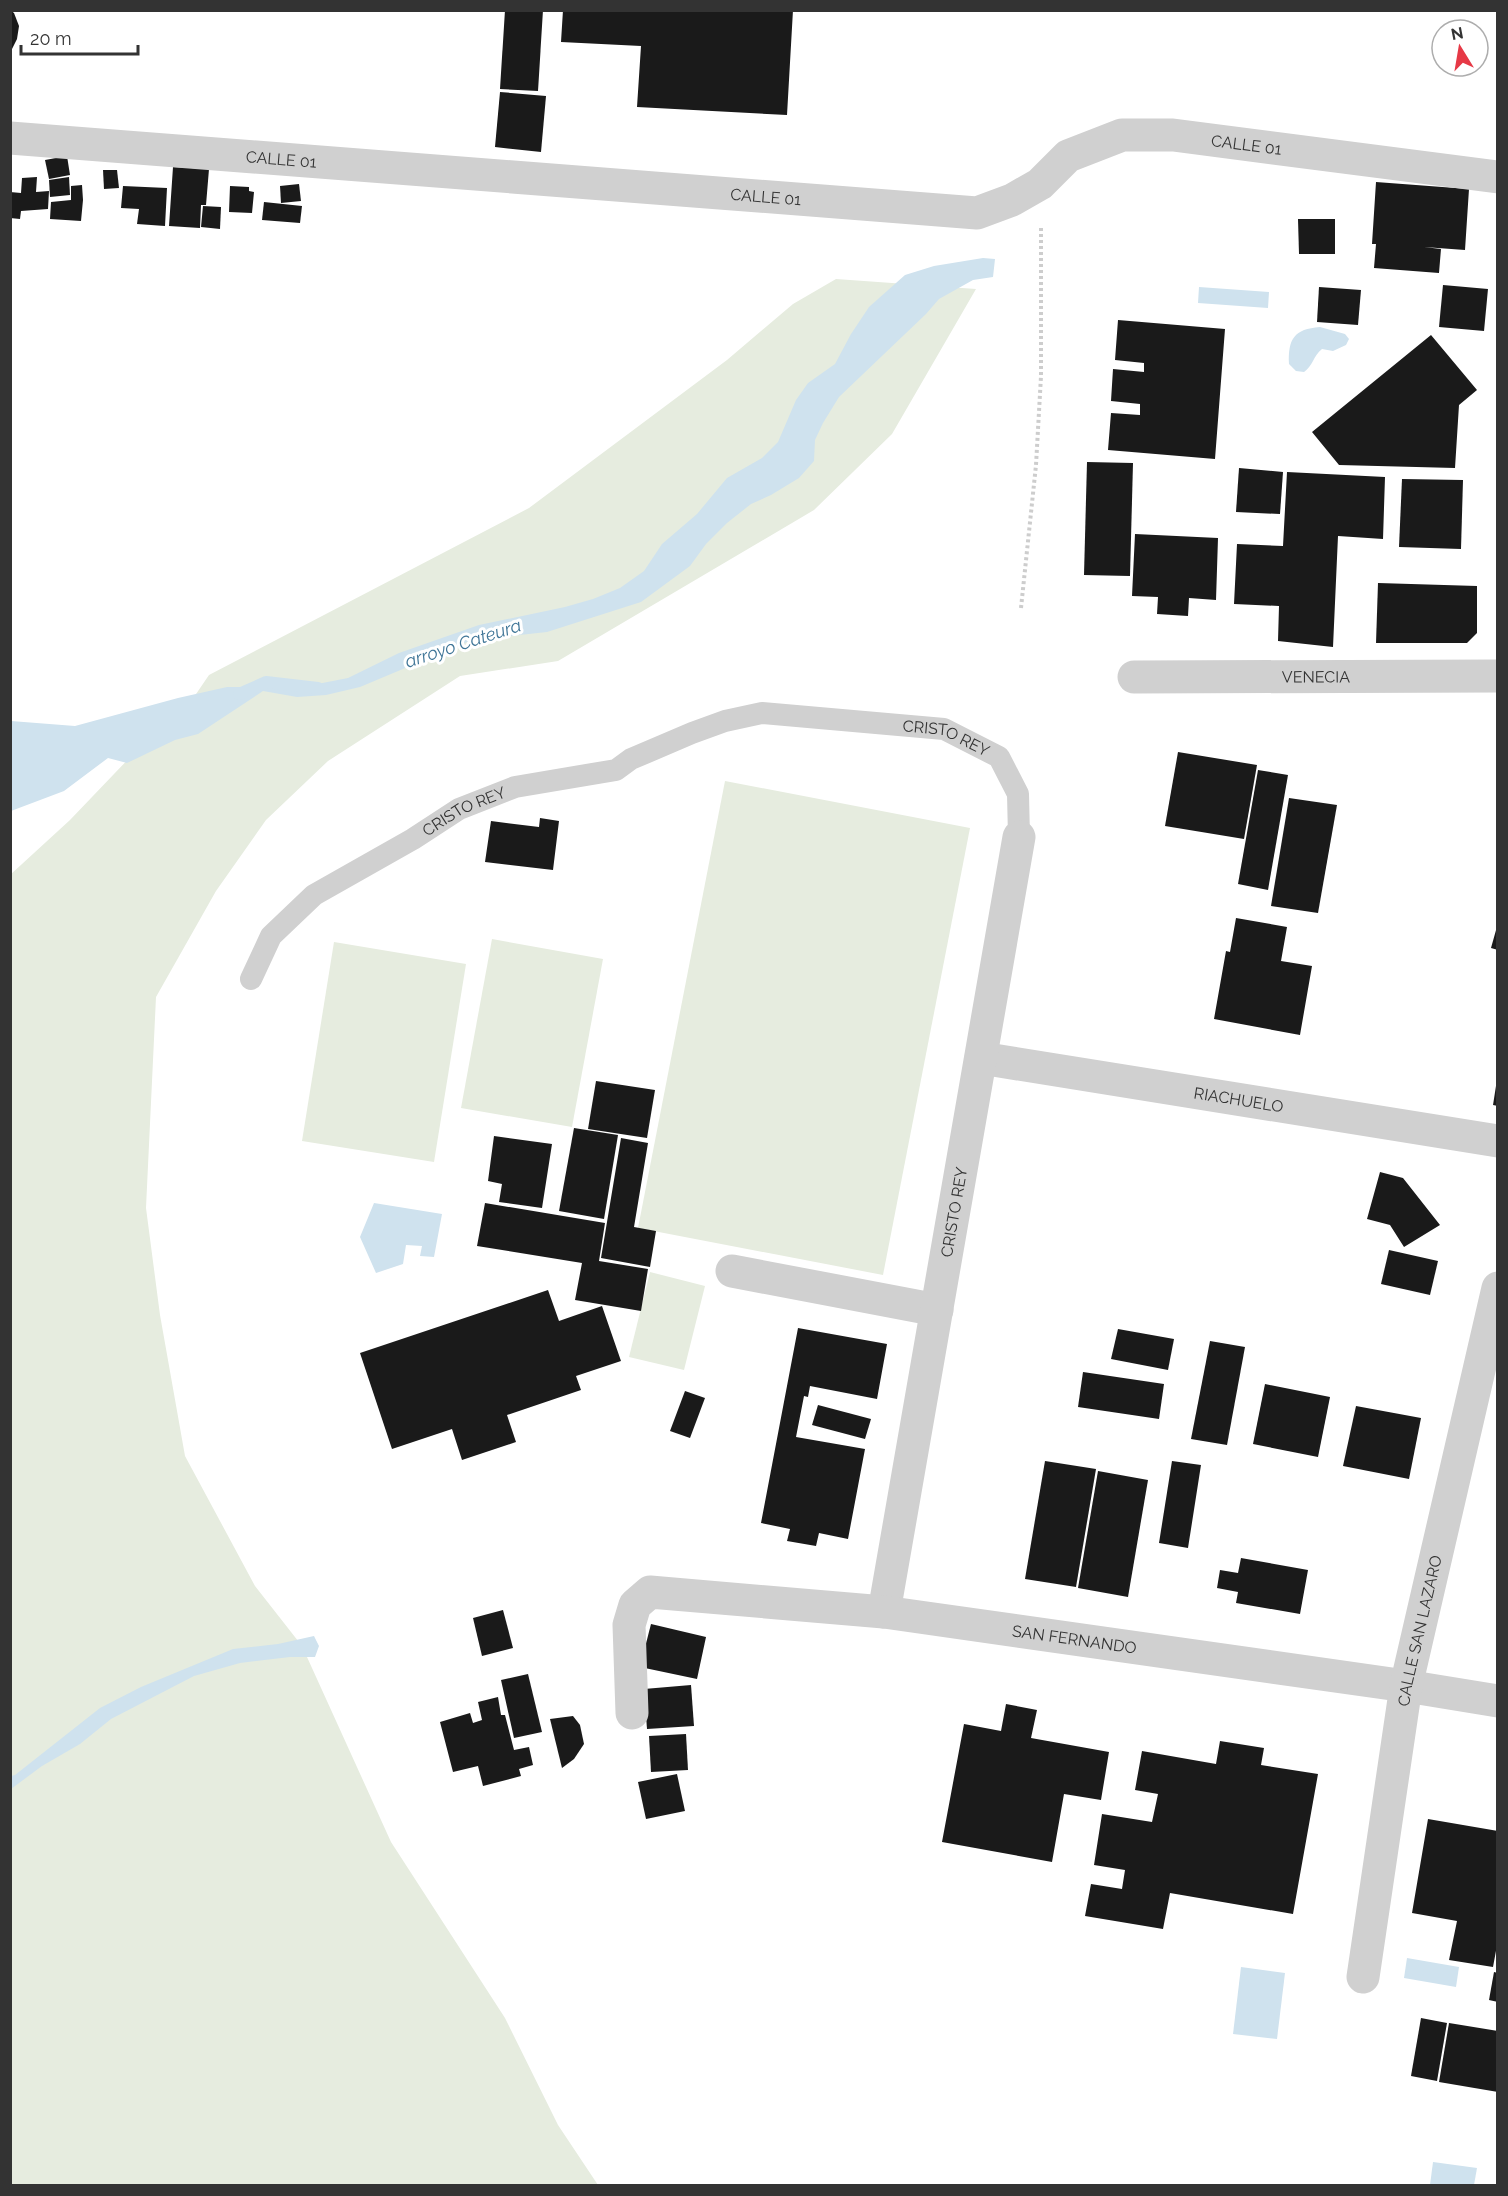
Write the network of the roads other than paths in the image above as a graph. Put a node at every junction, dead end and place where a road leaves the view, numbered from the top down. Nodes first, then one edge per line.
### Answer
1 (10, 138) edge
2 (1497, 177) edge
3 (1497, 676) edge
4 (1134, 677) dead end
5 (1019, 837) joint
6 (251, 979) dead end
7 (981, 1058) junction
8 (1497, 1141) edge
9 (732, 1271) dead end
10 (1497, 1288) edge
11 (937, 1310) junction
12 (884, 1612) junction
13 (1406, 1686) junction
14 (1497, 1701) edge
15 (632, 1713) dead end
16 (1363, 1977) dead end

1 - 2 street, CALLE 01
3 - 4 street, VENECIA
5 - 6 lane, CRISTO REY
5 - 7 street, CRISTO REY
7 - 8 street, RIACHUELO
7 - 11 street, CRISTO REY
9 - 11 street
10 - 13 street, CALLE SAN LAZARO
11 - 12 street, CRISTO REY
12 - 13 street, SAN FERNANDO
12 - 15 street, SAN FERNANDO
13 - 14 street, SAN FERNANDO
13 - 16 street, CALLE SAN LAZARO

